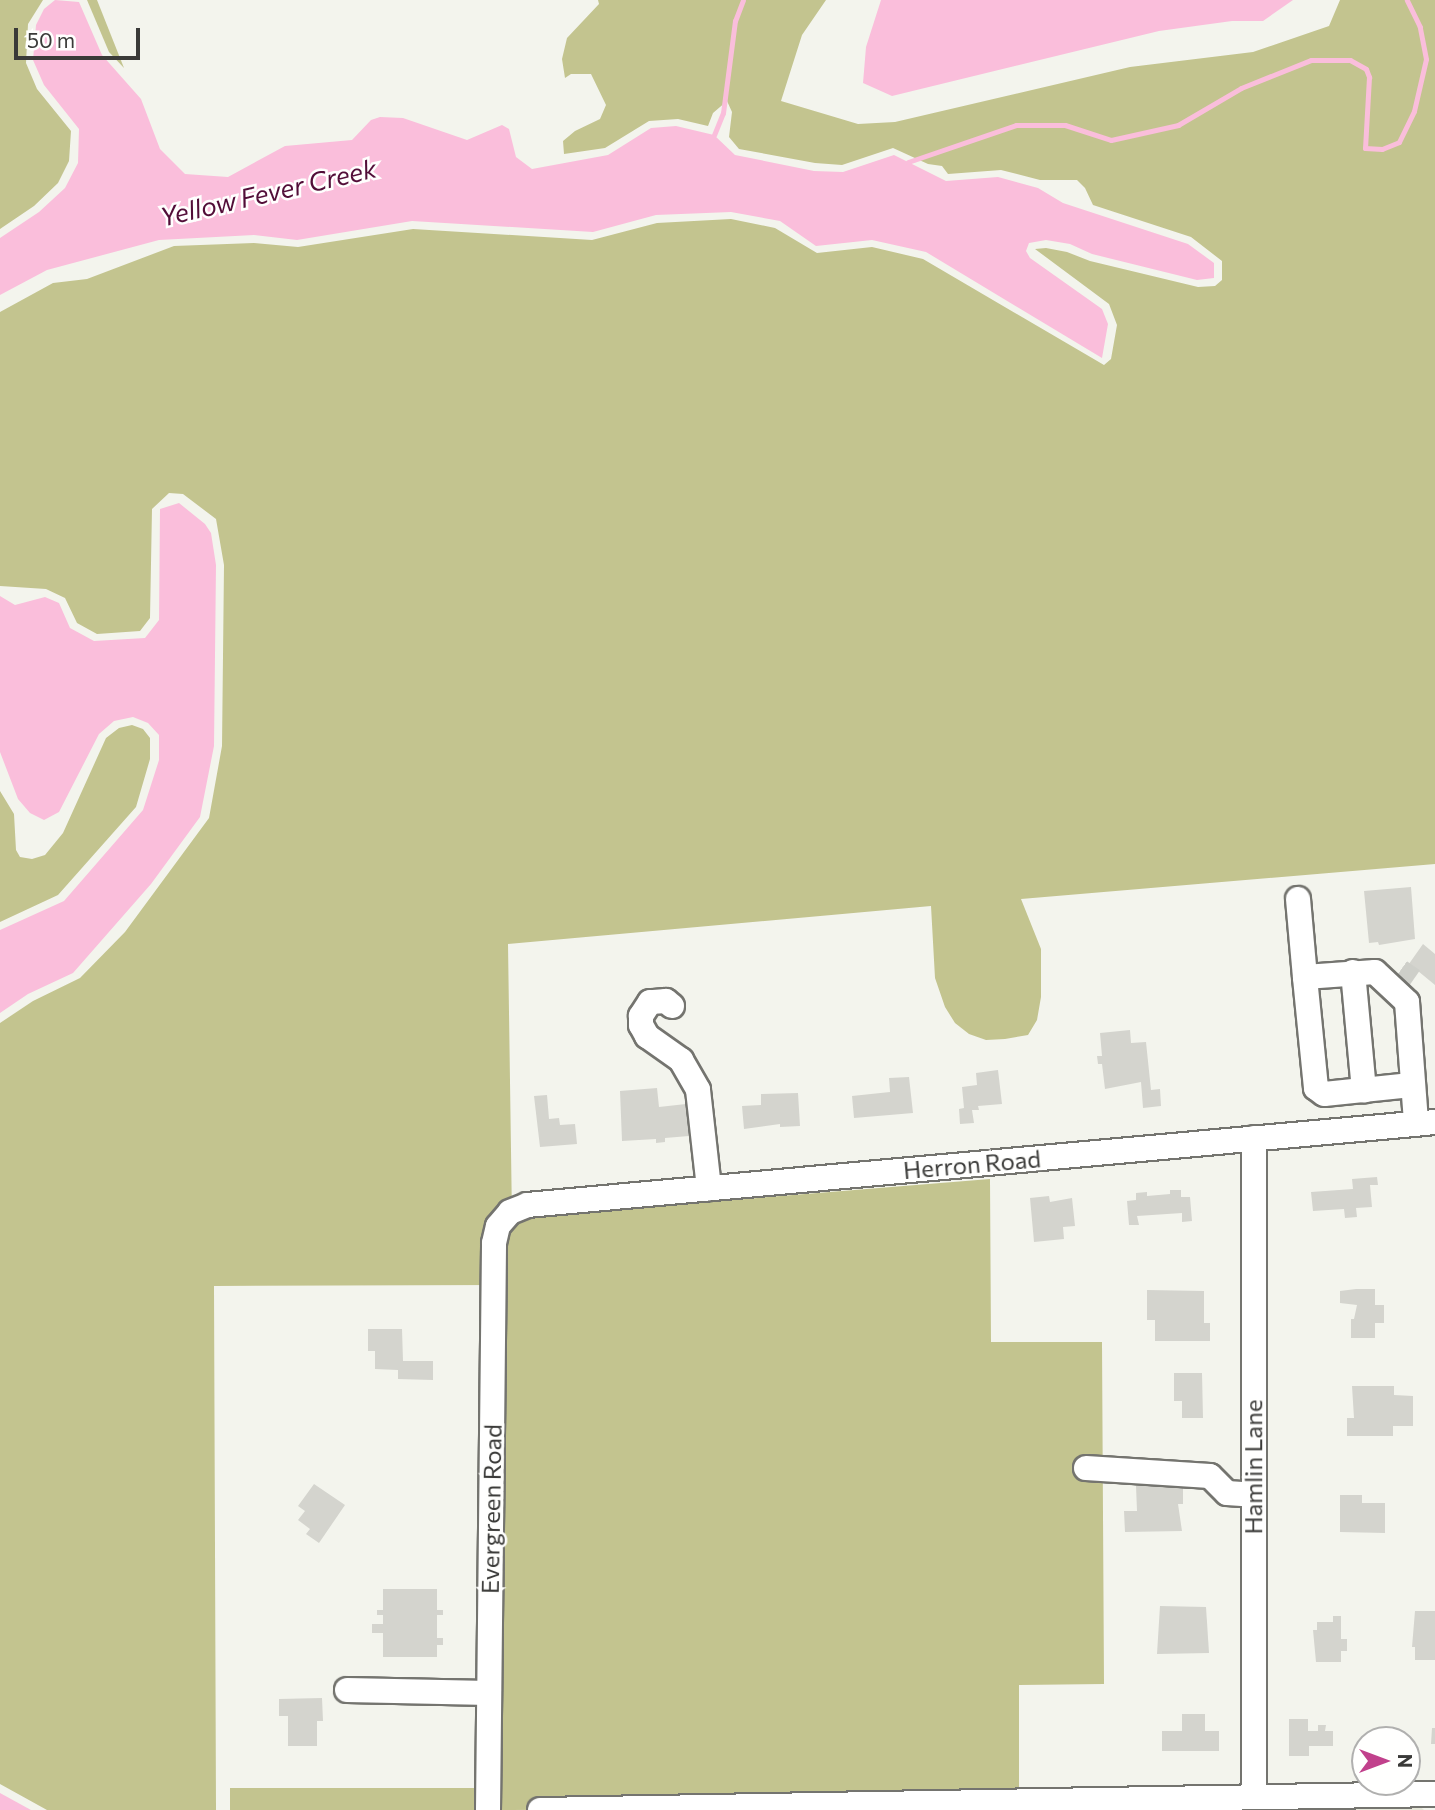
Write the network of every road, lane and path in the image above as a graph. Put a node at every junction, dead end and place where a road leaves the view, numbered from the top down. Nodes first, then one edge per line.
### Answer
1 (1298, 899) dead end
2 (1364, 972) junction
3 (1305, 977) junction
4 (672, 1006) dead end
5 (1412, 1085) junction
6 (1364, 1090) junction
7 (1426, 1122) edge
8 (1254, 1138) junction
9 (709, 1188) junction
10 (510, 1212) joint
11 (1086, 1468) dead end
12 (1253, 1495) junction
13 (347, 1690) dead end
14 (489, 1693) junction
15 (1426, 1799) edge
16 (1262, 1800) edge
17 (1375, 1802) edge
18 (1095, 1804) edge
19 (488, 1810) edge
20 (540, 1810) edge

1 - 3 street
2 - 3 street
2 - 5 street
2 - 6 street
3 - 6 street
4 - 9 street
5 - 6 street
5 - 7 street
7 - 8 street, Herron Road
8 - 9 street, Herron Road
8 - 12 street, Hamlin Lane
9 - 10 street, Herron Road
10 - 14 street, Evergreen Road
11 - 12 street
12 - 16 street, Hamlin Lane
13 - 14 street
14 - 19 street, Evergreen Road
15 - 17 street
16 - 17 street
16 - 18 street
18 - 20 street

